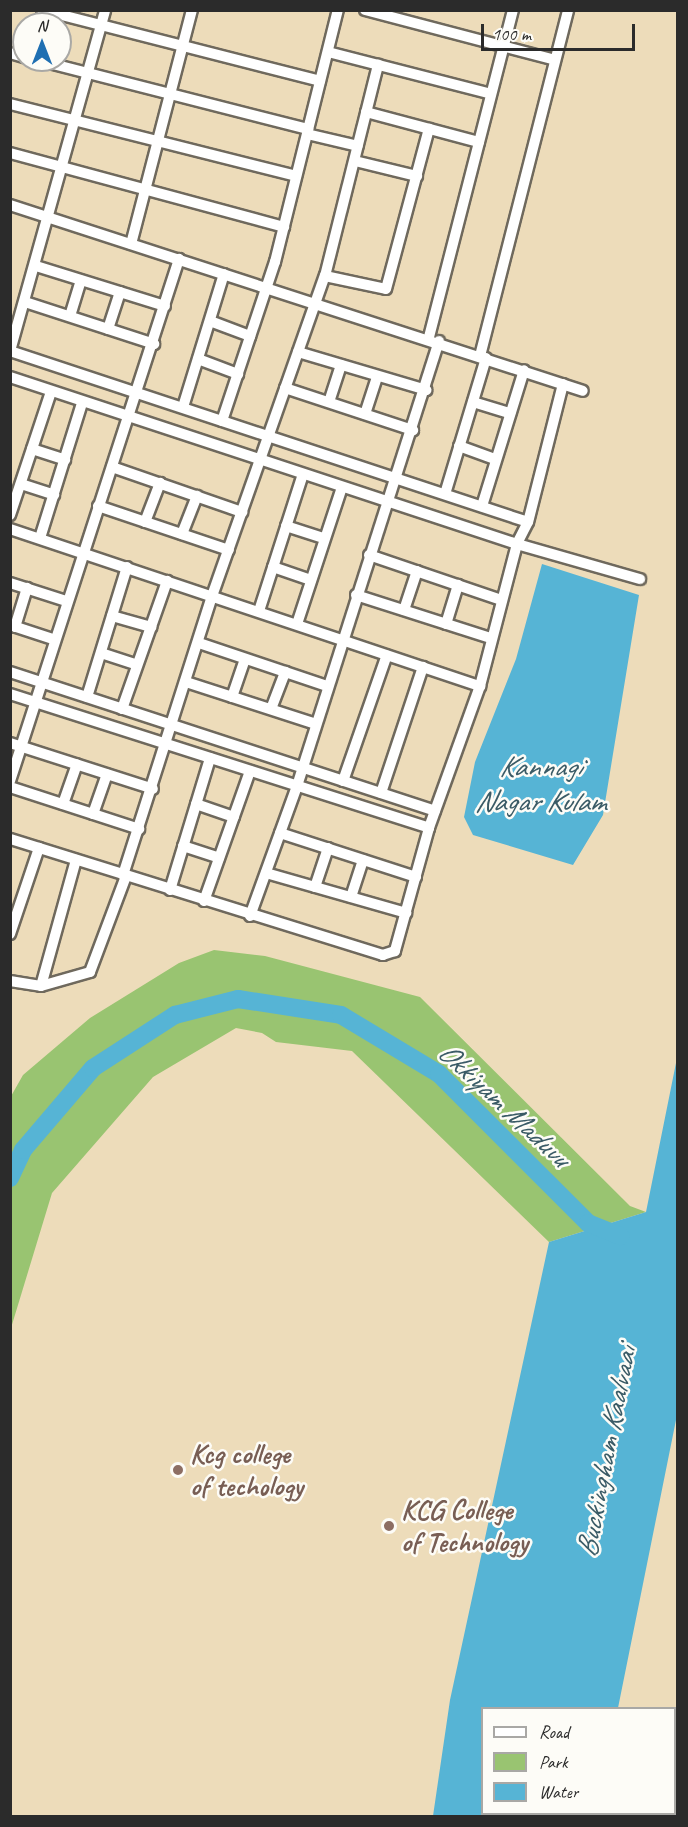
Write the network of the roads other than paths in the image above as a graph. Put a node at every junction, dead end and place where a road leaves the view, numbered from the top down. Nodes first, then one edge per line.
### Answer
1 (42, 10) edge
2 (105, 10) edge
3 (192, 10) edge
4 (338, 10) edge
5 (365, 10) edge
6 (513, 10) edge
7 (568, 10) edge
8 (101, 26) junction
9 (504, 45) junction
10 (183, 46) junction
11 (327, 52) junction
12 (555, 60) junction
13 (378, 65) junction
14 (72, 69) edge
15 (89, 73) junction
16 (320, 81) junction
17 (170, 94) junction
18 (491, 94) junction
19 (10, 104) edge
20 (366, 112) junction
21 (77, 120) junction
22 (429, 129) junction
23 (308, 132) junction
24 (158, 141) junction
25 (479, 142) junction
26 (358, 146) junction
27 (10, 153) edge
28 (355, 161) junction
29 (64, 168) junction
30 (296, 176) junction
31 (417, 176) junction
32 (145, 190) junction
33 (10, 206) edge
34 (51, 219) junction
35 (284, 226) junction
36 (131, 244) junction
37 (179, 259) junction
38 (36, 266) junction
39 (224, 274) junction
40 (325, 276) junction
41 (81, 281) junction
42 (267, 287) junction
43 (120, 292) junction
44 (24, 302) junction
45 (315, 302) junction
46 (165, 306) junction
47 (70, 316) junction
48 (210, 321) junction
49 (108, 329) junction
50 (250, 336) junction
51 (434, 339) junction
52 (154, 344) junction
53 (10, 351) edge
54 (298, 352) junction
55 (483, 357) junction
56 (198, 359) junction
57 (341, 365) junction
58 (524, 370) junction
59 (238, 374) junction
60 (378, 376) junction
61 (10, 377) edge
62 (563, 384) junction
63 (285, 388) junction
64 (426, 390) junction
65 (583, 391) dead end
66 (51, 392) junction
67 (139, 393) junction
68 (329, 402) junction
69 (473, 402) junction
70 (82, 403) junction
71 (183, 407) junction
72 (510, 413) junction
73 (365, 414) junction
74 (128, 418) junction
75 (222, 421) junction
76 (413, 430) junction
77 (269, 436) junction
78 (459, 446) junction
79 (32, 449) junction
80 (495, 459) junction
81 (65, 460) junction
82 (260, 460) junction
83 (112, 467) junction
84 (303, 474) junction
85 (397, 478) junction
86 (160, 483) junction
87 (21, 484) junction
88 (342, 487) junction
89 (445, 494) junction
90 (54, 495) junction
91 (197, 496) junction
92 (388, 502) junction
93 (98, 506) junction
94 (482, 506) junction
95 (242, 512) junction
96 (10, 515) edge
97 (145, 522) junction
98 (528, 522) junction
99 (286, 526) junction
100 (10, 529) edge
101 (182, 534) junction
102 (40, 538) junction
103 (324, 538) junction
104 (517, 544) junction
105 (229, 550) junction
106 (82, 552) junction
107 (369, 555) junction
108 (127, 567) junction
109 (273, 567) junction
110 (417, 571) junction
111 (640, 579) dead end
112 (311, 580) junction
113 (167, 581) junction
114 (10, 583) edge
115 (458, 585) junction
116 (27, 588) junction
117 (356, 595) junction
118 (212, 596) junction
119 (501, 600) junction
120 (66, 601) junction
121 (404, 610) junction
122 (259, 611) junction
123 (112, 616) junction
124 (297, 624) junction
125 (446, 624) junction
126 (13, 626) edge
127 (151, 627) junction
128 (491, 638) junction
129 (53, 639) junction
130 (341, 640) junction
131 (199, 643) junction
132 (101, 653) junction
133 (387, 655) junction
134 (245, 659) junction
135 (138, 665) junction
136 (423, 667) junction
137 (10, 672) edge
138 (285, 672) junction
139 (39, 681) junction
140 (186, 682) junction
141 (327, 686) junction
142 (480, 686) junction
143 (10, 694) edge
144 (87, 697) junction
145 (232, 697) junction
146 (34, 702) junction
147 (122, 709) junction
148 (271, 709) junction
149 (313, 723) junction
150 (172, 725) junction
151 (16, 745) edge
152 (168, 745) junction
153 (210, 758) junction
154 (77, 764) junction
155 (302, 766) junction
156 (250, 771) junction
157 (106, 774) junction
158 (10, 780) edge
159 (343, 781) junction
160 (297, 786) junction
161 (10, 787) edge
162 (153, 789) junction
163 (381, 793) junction
164 (63, 804) junction
165 (196, 804) junction
166 (435, 811) junction
167 (93, 814) junction
168 (234, 817) junction
169 (139, 828) junction
170 (429, 828) junction
171 (280, 833) junction
172 (10, 839) edge
173 (183, 846) junction
174 (39, 848) junction
175 (327, 848) junction
176 (219, 858) junction
177 (76, 860) junction
178 (363, 860) junction
179 (266, 873) junction
180 (124, 875) junction
181 (416, 877) junction
182 (315, 887) junction
183 (170, 890) junction
184 (351, 897) junction
185 (204, 902) junction
186 (406, 913) junction
187 (250, 916) junction
188 (10, 934) edge
189 (10, 981) edge
190 (41, 986) junction

1 - 8 street
2 - 8 street
3 - 10 street
4 - 11 street
5 - 9 street
6 - 9 street
7 - 12 street
8 - 10 street
8 - 15 street
9 - 12 street
9 - 18 street
10 - 16 street
10 - 17 street
11 - 13 street
11 - 16 street
12 - 55 street
13 - 18 street
13 - 20 street
14 - 15 street
15 - 17 street
15 - 21 street
16 - 23 street
17 - 23 street
17 - 24 street
18 - 25 street
19 - 21 street
20 - 22 street
20 - 26 street
21 - 24 street
21 - 29 street
22 - 25 street
22 - 31 street
23 - 26 street
23 - 30 street
24 - 30 street
24 - 32 street
25 - 51 street
26 - 28 street
27 - 29 street
28 - 31 street
28 - 40 street
29 - 32 street
29 - 34 street
30 - 35 street
31 - 40 street
32 - 35 street
32 - 36 street
33 - 34 street
34 - 36 street
34 - 38 street
35 - 42 street
36 - 37 street
37 - 39 street
37 - 46 street
38 - 41 street
38 - 44 street
39 - 42 street
39 - 48 street
40 - 45 street
41 - 43 street
41 - 47 street
42 - 45 street
42 - 50 street
43 - 46 street
43 - 49 street
44 - 47 street
44 - 53 street
45 - 51 street
45 - 54 street
46 - 52 street
47 - 49 street
48 - 50 street
48 - 56 street
49 - 52 street
50 - 59 street
51 - 55 street
51 - 64 street
52 - 67 street
53 - 67 street
54 - 57 street
54 - 63 street
55 - 58 street
55 - 69 street
56 - 59 street
56 - 71 street
57 - 60 street
57 - 68 street
58 - 62 street
58 - 72 street
59 - 75 street
60 - 64 street
60 - 73 street
61 - 66 street
62 - 65 street
62 - 98 street
63 - 68 street
63 - 77 street
64 - 76 street
66 - 70 street
66 - 79 street
67 - 71 street
67 - 74 street
68 - 73 street
69 - 72 street
69 - 78 street
70 - 74 street
70 - 81 street
71 - 75 street
72 - 80 street
73 - 76 street
74 - 82 street
74 - 83 street
75 - 77 street
76 - 85 street
77 - 82 street
77 - 85 street
78 - 80 street
78 - 89 street
79 - 81 street
79 - 87 street
80 - 94 street
81 - 90 street
82 - 84 street
82 - 95 street
83 - 86 street
83 - 93 street
84 - 88 street
84 - 99 street
85 - 89 street
85 - 92 street
86 - 91 street
86 - 97 street
87 - 90 street
87 - 96 street
88 - 92 street
88 - 103 street
89 - 94 street
90 - 102 street
91 - 95 street
91 - 101 street
92 - 104 street
92 - 107 street
93 - 97 street
93 - 106 street
94 - 98 street
95 - 105 street
97 - 101 street
98 - 104 street
99 - 103 street
99 - 109 street
100 - 102 street
101 - 105 street
102 - 106 street
103 - 112 street
104 - 111 street
104 - 119 street
105 - 118 street
106 - 108 street
106 - 120 street
107 - 110 street
107 - 117 street
108 - 113 street
108 - 123 street
109 - 112 street
109 - 122 street
110 - 115 street
110 - 121 street
112 - 124 street
113 - 118 street
113 - 127 street
114 - 116 street
115 - 119 street
115 - 125 street
116 - 120 street
116 - 126 street
117 - 121 street
117 - 130 street
118 - 122 street
118 - 131 street
119 - 128 street
120 - 129 street
121 - 125 street
122 - 124 street
123 - 127 street
123 - 132 street
124 - 130 street
125 - 128 street
126 - 129 street
127 - 135 street
128 - 142 street
129 - 139 street
130 - 133 street
130 - 141 street
131 - 134 street
131 - 140 street
132 - 135 street
132 - 144 street
133 - 136 street
133 - 159 street
134 - 138 street
134 - 145 street
135 - 147 street
136 - 142 street
136 - 163 street
137 - 139 street
138 - 141 street
138 - 148 street
139 - 144 street
139 - 146 street
140 - 145 street
140 - 150 street
141 - 149 street
142 - 166 street
143 - 146 street
144 - 147 street
145 - 148 street
146 - 151 street
146 - 152 street
147 - 150 street
148 - 149 street
149 - 155 street
150 - 152 street
150 - 155 street
151 - 154 street
151 - 158 street
152 - 153 street
152 - 162 street
153 - 156 street
153 - 165 street
154 - 157 street
154 - 164 street
155 - 159 street
155 - 160 street
156 - 160 street
156 - 168 street
157 - 162 street
157 - 167 street
159 - 163 street
160 - 170 street
160 - 171 street
161 - 164 street
162 - 169 street
163 - 166 street
164 - 167 street
165 - 168 street
165 - 173 street
166 - 170 street
167 - 169 street
168 - 176 street
169 - 180 street
170 - 181 street
171 - 175 street
171 - 179 street
172 - 174 street
173 - 176 street
173 - 183 street
174 - 177 street
174 - 188 street
175 - 178 street
175 - 182 street
176 - 185 street
177 - 180 street
177 - 190 street
178 - 181 street
178 - 184 street
179 - 182 street
179 - 187 street
180 - 183 street
180 - 190 street
181 - 186 street
182 - 184 street
183 - 185 street
184 - 186 street
185 - 187 street
186 - 187 street
189 - 190 street

